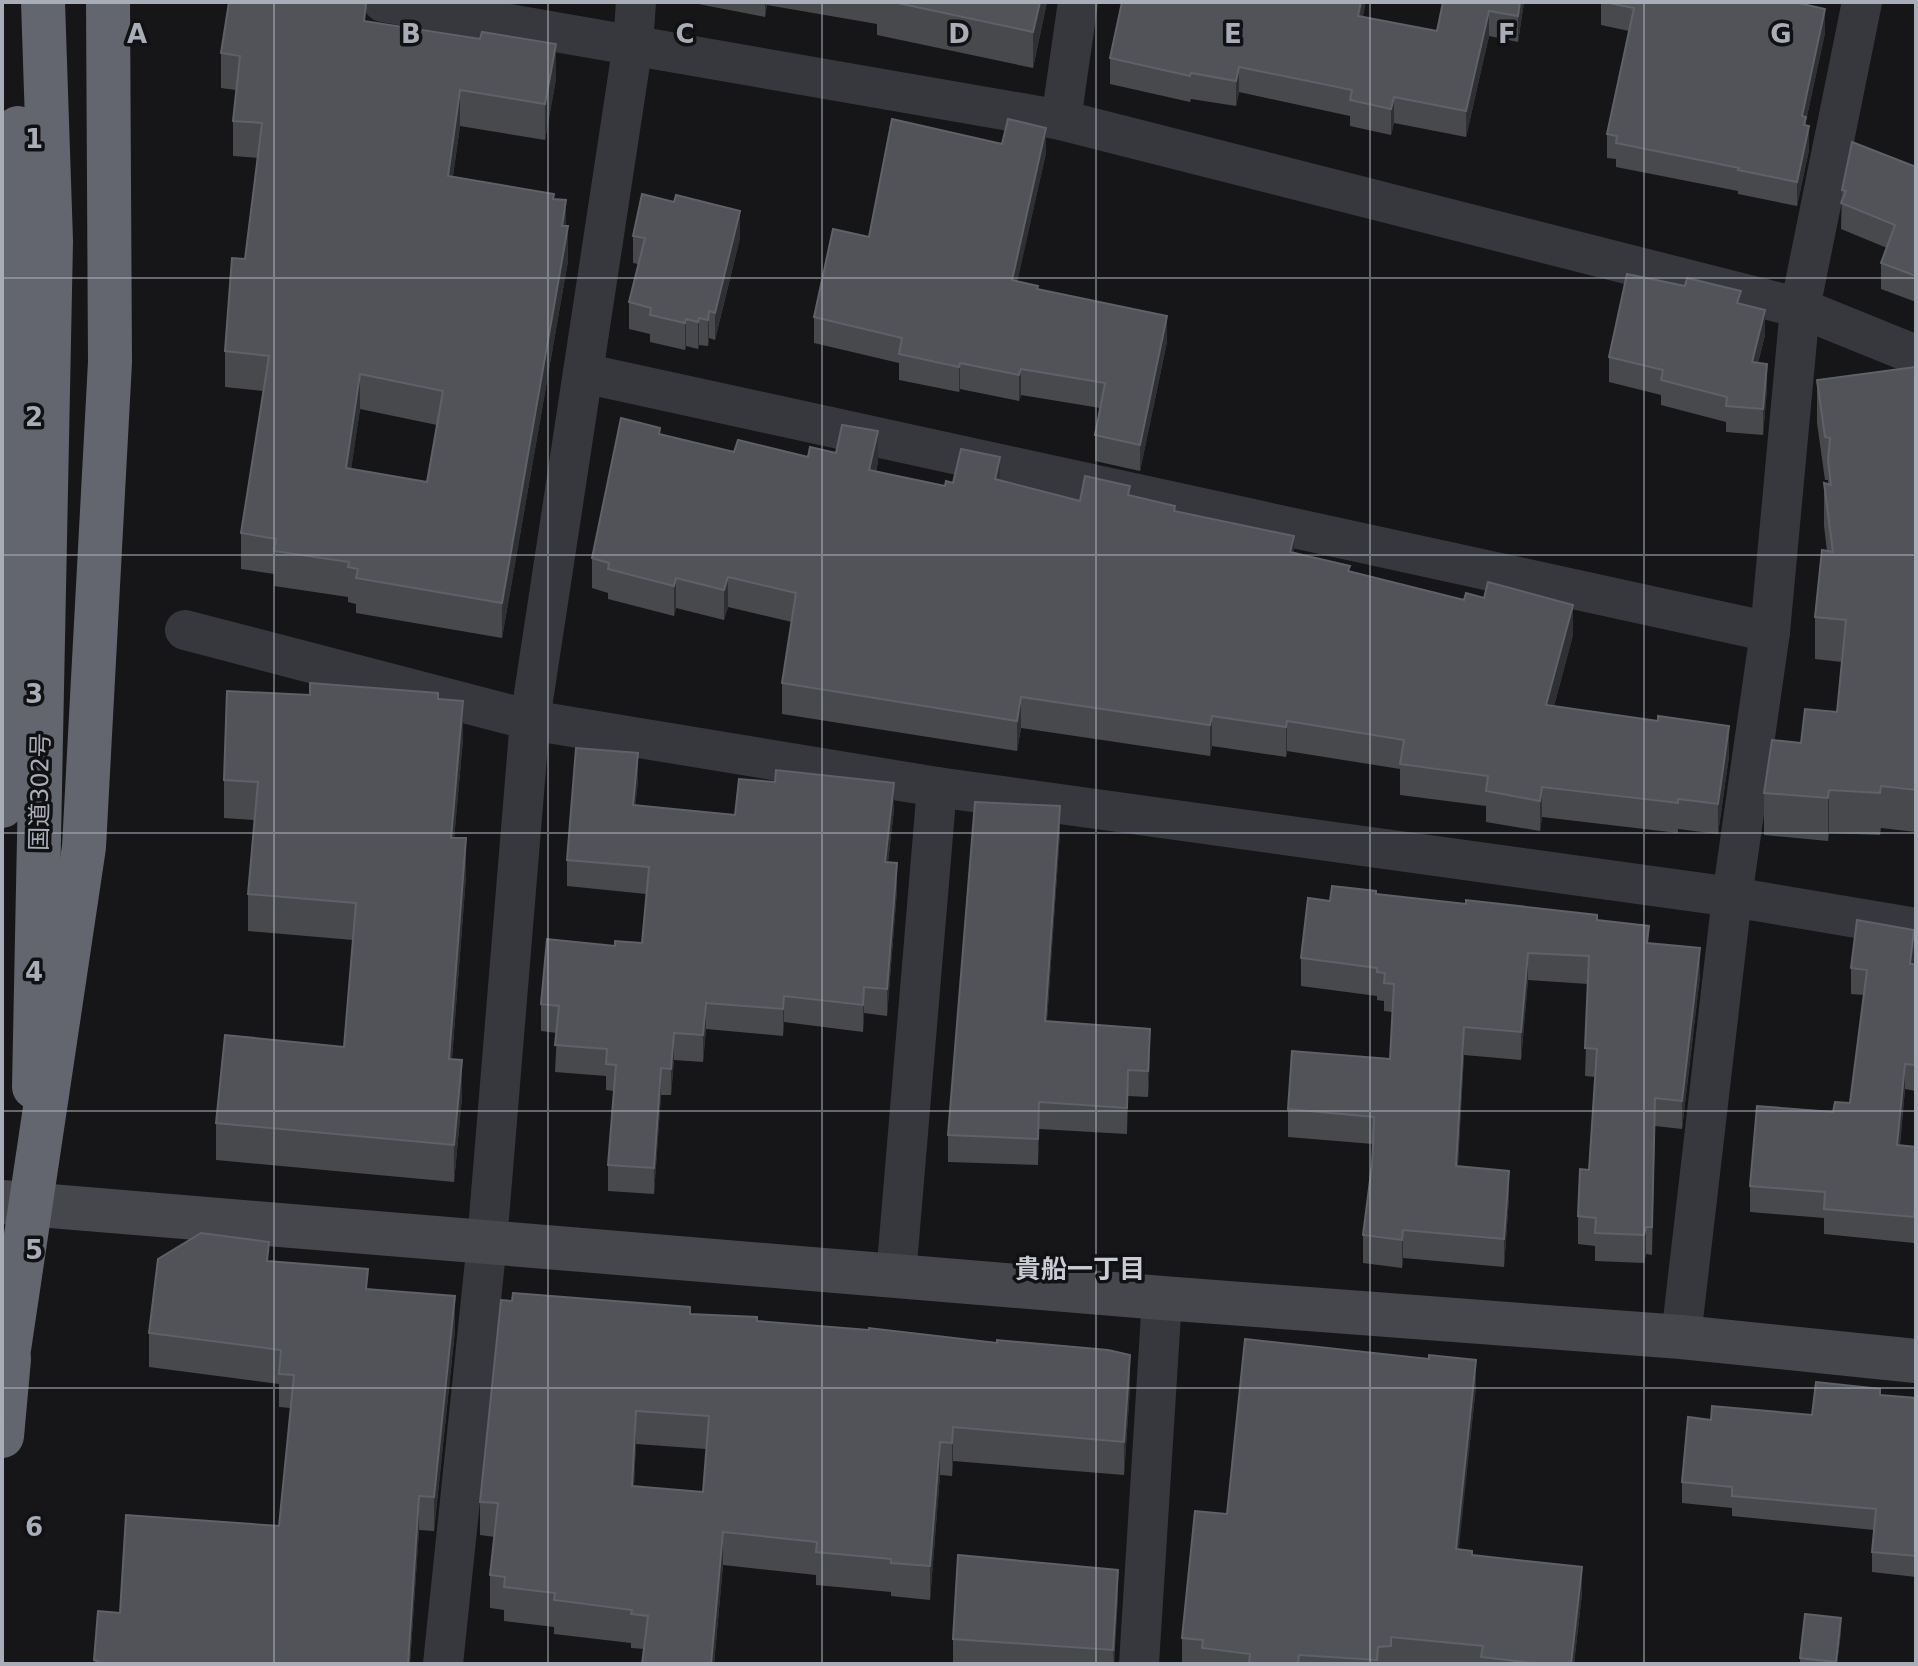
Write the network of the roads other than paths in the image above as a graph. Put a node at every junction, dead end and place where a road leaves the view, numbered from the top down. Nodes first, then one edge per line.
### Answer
1 (16, 2) edge
2 (43, 2) edge
3 (108, 2) edge
4 (383, 2) edge
5 (636, 2) edge
6 (1078, 2) edge
7 (1862, 2) edge
8 (633, 44) junction
9 (1061, 120) junction
10 (1800, 308) junction
11 (1916, 355) edge
12 (583, 373) junction
13 (185, 630) dead end
14 (1770, 632) junction
15 (530, 720) junction
16 (937, 787) junction
17 (2, 806) edge
18 (1732, 897) junction
19 (1916, 928) edge
20 (13, 1202) edge
21 (487, 1242) junction
22 (896, 1276) junction
23 (1162, 1298) junction
24 (1681, 1337) junction
25 (1916, 1361) edge
26 (2, 1396) edge
27 (2, 1436) edge
28 (443, 1664) edge
29 (1139, 1664) edge

1 - 17 highway
2 - 20 highway, 国道302号
3 - 26 highway, bridge
4 - 8 street
5 - 8 street
6 - 9 street
7 - 10 street
8 - 9 street
8 - 12 street
9 - 10 street
10 - 11 street
10 - 14 street
12 - 14 street
12 - 15 street
13 - 15 street
14 - 18 street
15 - 16 street
15 - 21 street
16 - 18 street
16 - 22 street
18 - 19 street
18 - 24 street
20 - 21 street
20 - 27 highway, 国道302号
21 - 22 street
21 - 28 street
22 - 23 street
23 - 24 street
23 - 29 street
24 - 25 street

